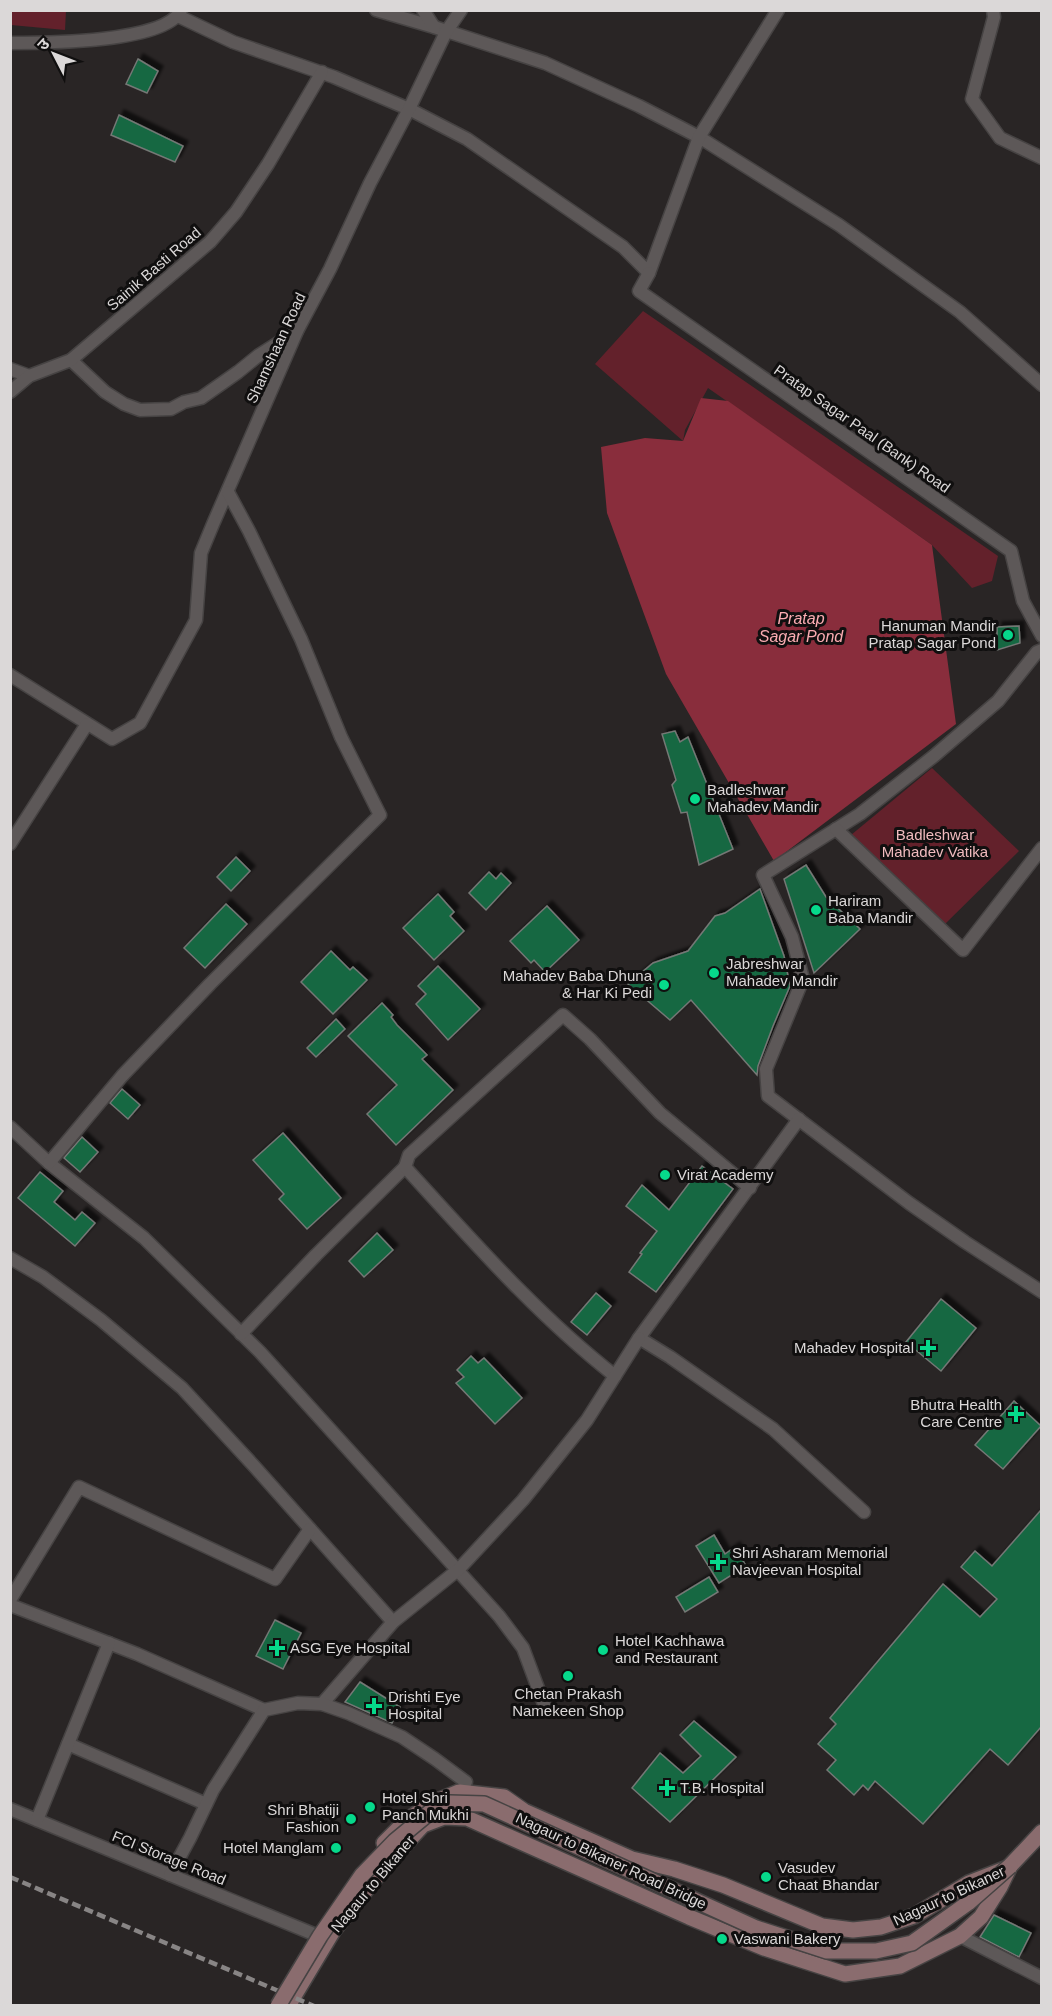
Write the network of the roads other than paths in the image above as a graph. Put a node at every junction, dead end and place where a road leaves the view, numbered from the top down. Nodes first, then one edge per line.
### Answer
1 (376, 10) edge
2 (423, 10) edge
3 (461, 10) edge
4 (778, 10) edge
5 (993, 10) edge
6 (179, 13) edge
7 (434, 27) junction
8 (446, 32) junction
9 (10, 44) edge
10 (322, 72) junction
11 (409, 109) junction
12 (699, 137) junction
13 (1041, 158) edge
14 (650, 273) junction
15 (297, 331) junction
16 (71, 360) junction
17 (10, 369) edge
18 (29, 376) junction
19 (1041, 385) edge
20 (10, 392) edge
21 (228, 492) junction
22 (1041, 636) edge
23 (1041, 650) edge
24 (10, 675) edge
25 (87, 724) junction
26 (836, 829) junction
27 (10, 844) edge
28 (1041, 848) edge
29 (799, 1119) junction
30 (10, 1127) edge
31 (49, 1163) junction
32 (405, 1167) junction
33 (750, 1188) junction
34 (10, 1258) edge
35 (1041, 1292) edge
36 (241, 1334) junction
37 (639, 1338) junction
38 (615, 1376) junction
39 (864, 1512) dead end
40 (310, 1529) junction
41 (459, 1569) junction
42 (10, 1600) edge
43 (10, 1605) edge
44 (393, 1622) junction
45 (109, 1643) junction
46 (322, 1704) junction
47 (545, 1707) dead end
48 (264, 1710) junction
49 (68, 1743) junction
50 (466, 1782) dead end
51 (206, 1804) junction
52 (10, 1809) edge
53 (36, 1820) junction
54 (1041, 1832) edge
55 (1010, 1866) junction
56 (170, 1875) junction
57 (316, 1935) junction
58 (960, 1936) junction
59 (1041, 1978) edge
60 (270, 2006) edge
61 (278, 2006) edge
62 (288, 2006) edge

1 - 7 street
2 - 7 street
3 - 8 street, Shamshaan Road
4 - 12 street
5 - 13 street
6 - 9 street
6 - 10 street
7 - 8 street
8 - 11 street, Shamshaan Road
8 - 12 street
10 - 11 street
10 - 16 street, Sainik Basti Road
11 - 14 street
11 - 15 street, Shamshaan Road
12 - 14 street
12 - 19 street
14 - 22 street, Pratap Sagar Paal (Bank) Road
15 - 16 street
15 - 21 street, Shamshaan Road
16 - 18 street, Sainik Basti Road
17 - 18 street
18 - 20 street, Sainik Basti Road
21 - 25 street, Shamshaan Road
21 - 31 street
23 - 26 street
24 - 25 street
25 - 27 street
26 - 28 street
26 - 29 street
29 - 33 street
29 - 35 street
30 - 31 street
31 - 36 street
32 - 33 street
32 - 36 street
32 - 38 street
33 - 37 street
34 - 40 street
36 - 41 street
37 - 38 street
37 - 39 street
38 - 41 street
40 - 42 street
40 - 44 street
41 - 44 street
41 - 47 street
43 - 45 street
44 - 46 street
45 - 48 street
45 - 49 street
46 - 48 street
46 - 50 street
48 - 51 street
49 - 51 street
49 - 53 street
51 - 56 street
52 - 53 street, FCI Storage Road
53 - 56 street, FCI Storage Road
54 - 55 main road
55 - 57 main road, Nagaur to Bikaner
55 - 58 main road, Nagaur to Bikaner
55 - 61 main road, Nagaur to Bikaner Road Bridge, bridge
56 - 57 street, FCI Storage Road
57 - 60 main road, Nagaur to Bikaner
58 - 59 street
58 - 62 main road, Nagaur to Bikaner

